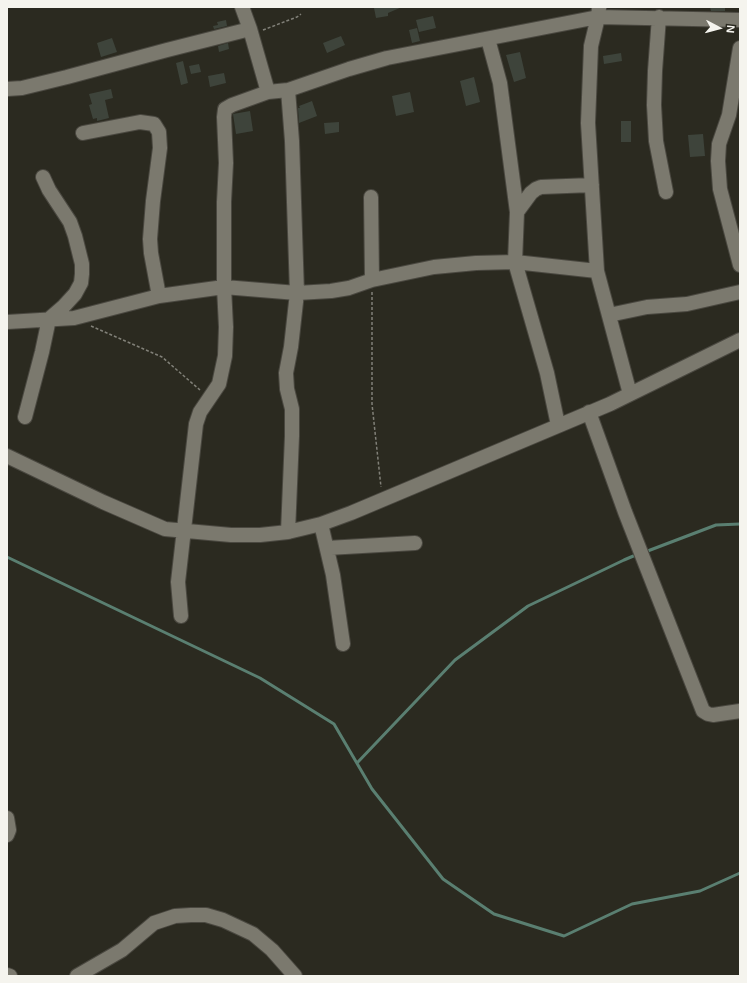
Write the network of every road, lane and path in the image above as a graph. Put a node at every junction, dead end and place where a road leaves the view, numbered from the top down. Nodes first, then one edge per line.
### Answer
1 (242, 7) edge
2 (599, 12) edge
3 (301, 14) dead end
4 (659, 17) junction
5 (740, 20) edge
6 (251, 32) junction
7 (488, 39) junction
8 (740, 48) edge
9 (7, 89) edge
10 (288, 90) junction
11 (268, 92) junction
12 (83, 133) dead end
13 (43, 177) dead end
14 (592, 185) junction
15 (666, 192) dead end
16 (371, 197) dead end
17 (517, 212) junction
18 (515, 262) junction
19 (740, 265) edge
20 (597, 271) junction
21 (372, 280) junction
22 (224, 287) junction
23 (740, 292) edge
24 (297, 293) junction
25 (159, 296) junction
26 (609, 315) junction
27 (74, 318) junction
28 (49, 319) junction
29 (7, 322) edge
30 (740, 340) edge
31 (630, 394) junction
32 (209, 398) junction
33 (589, 412) junction
34 (25, 417) dead end
35 (558, 425) junction
36 (7, 456) edge
37 (382, 500) junction
38 (321, 524) junction
39 (184, 532) junction
40 (288, 532) junction
41 (415, 544) dead end
42 (327, 548) junction
43 (181, 616) dead end
44 (343, 644) dead end
45 (740, 711) edge
46 (7, 818) edge
47 (7, 835) edge
48 (7, 974) edge
49 (10, 976) edge
50 (77, 976) edge
51 (296, 976) edge

1 - 6 street
2 - 4 street
2 - 7 street
2 - 14 street
3 - 6 path
4 - 5 street
4 - 15 street
6 - 9 street
6 - 11 street
7 - 10 street
7 - 17 street
8 - 19 street
10 - 11 street
10 - 24 street
11 - 22 street
12 - 25 street
13 - 28 street
14 - 17 street
14 - 20 street
16 - 21 street
17 - 18 street
18 - 20 street
18 - 21 street
18 - 35 street
20 - 26 street
21 - 24 street
21 - 37 path
22 - 24 street
22 - 25 street
22 - 32 street
23 - 26 street
24 - 40 street
25 - 27 street
26 - 31 street
27 - 28 street
27 - 32 path
28 - 29 street
28 - 34 street
30 - 31 street
31 - 33 street
32 - 39 street
33 - 35 street
33 - 45 street
35 - 37 street
36 - 39 street
37 - 38 street
38 - 40 street
38 - 42 street
39 - 40 street
39 - 43 street
41 - 42 street
42 - 44 street
46 - 47 street
48 - 49 street
50 - 51 street

